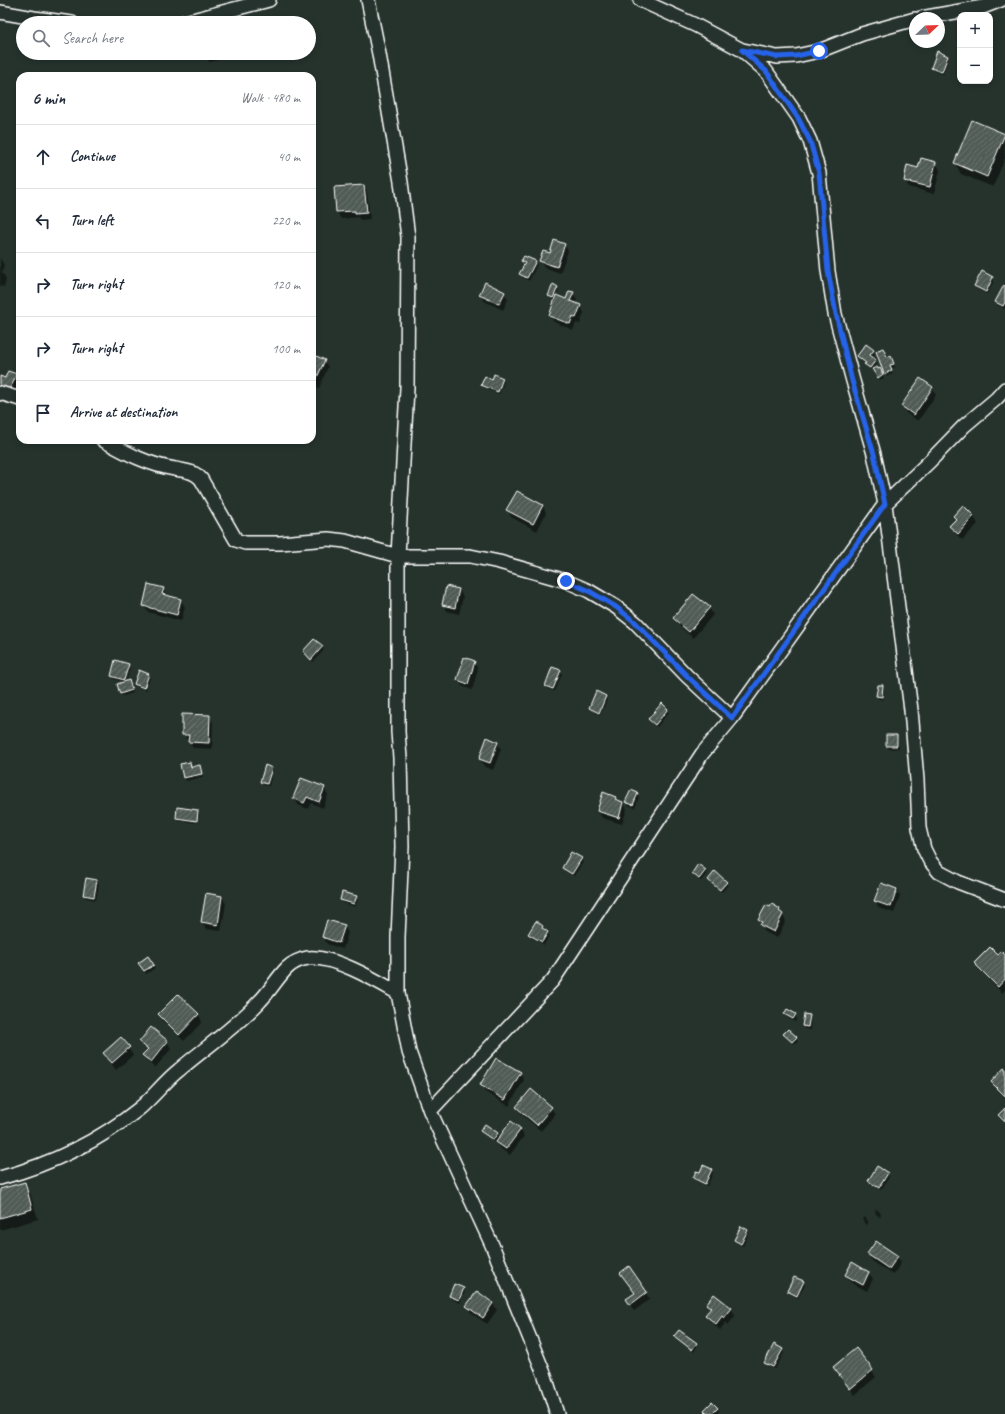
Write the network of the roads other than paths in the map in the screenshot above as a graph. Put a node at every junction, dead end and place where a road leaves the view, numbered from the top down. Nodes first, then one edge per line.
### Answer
1 (269, 0) edge
2 (368, 0) edge
3 (640, 0) edge
4 (1001, 0) edge
5 (0, 12) edge
6 (945, 14) edge
7 (23, 16) edge
8 (208, 16) edge
9 (909, 21) edge
10 (742, 50) junction
11 (1005, 389) edge
12 (0, 393) edge
13 (16, 398) edge
14 (110, 444) edge
15 (885, 504) junction
16 (398, 556) junction
17 (732, 718) junction
18 (1005, 900) edge
19 (398, 993) junction
20 (430, 1111) junction
21 (0, 1178) edge
22 (557, 1414) edge

1 - 8 street
2 - 16 street
3 - 10 street
4 - 6 street
5 - 7 street
9 - 10 street
10 - 15 street
11 - 15 street
12 - 13 street
14 - 16 street
15 - 17 street
15 - 18 street
16 - 17 street
16 - 19 street
17 - 20 street
19 - 20 street
19 - 21 street
20 - 22 street

